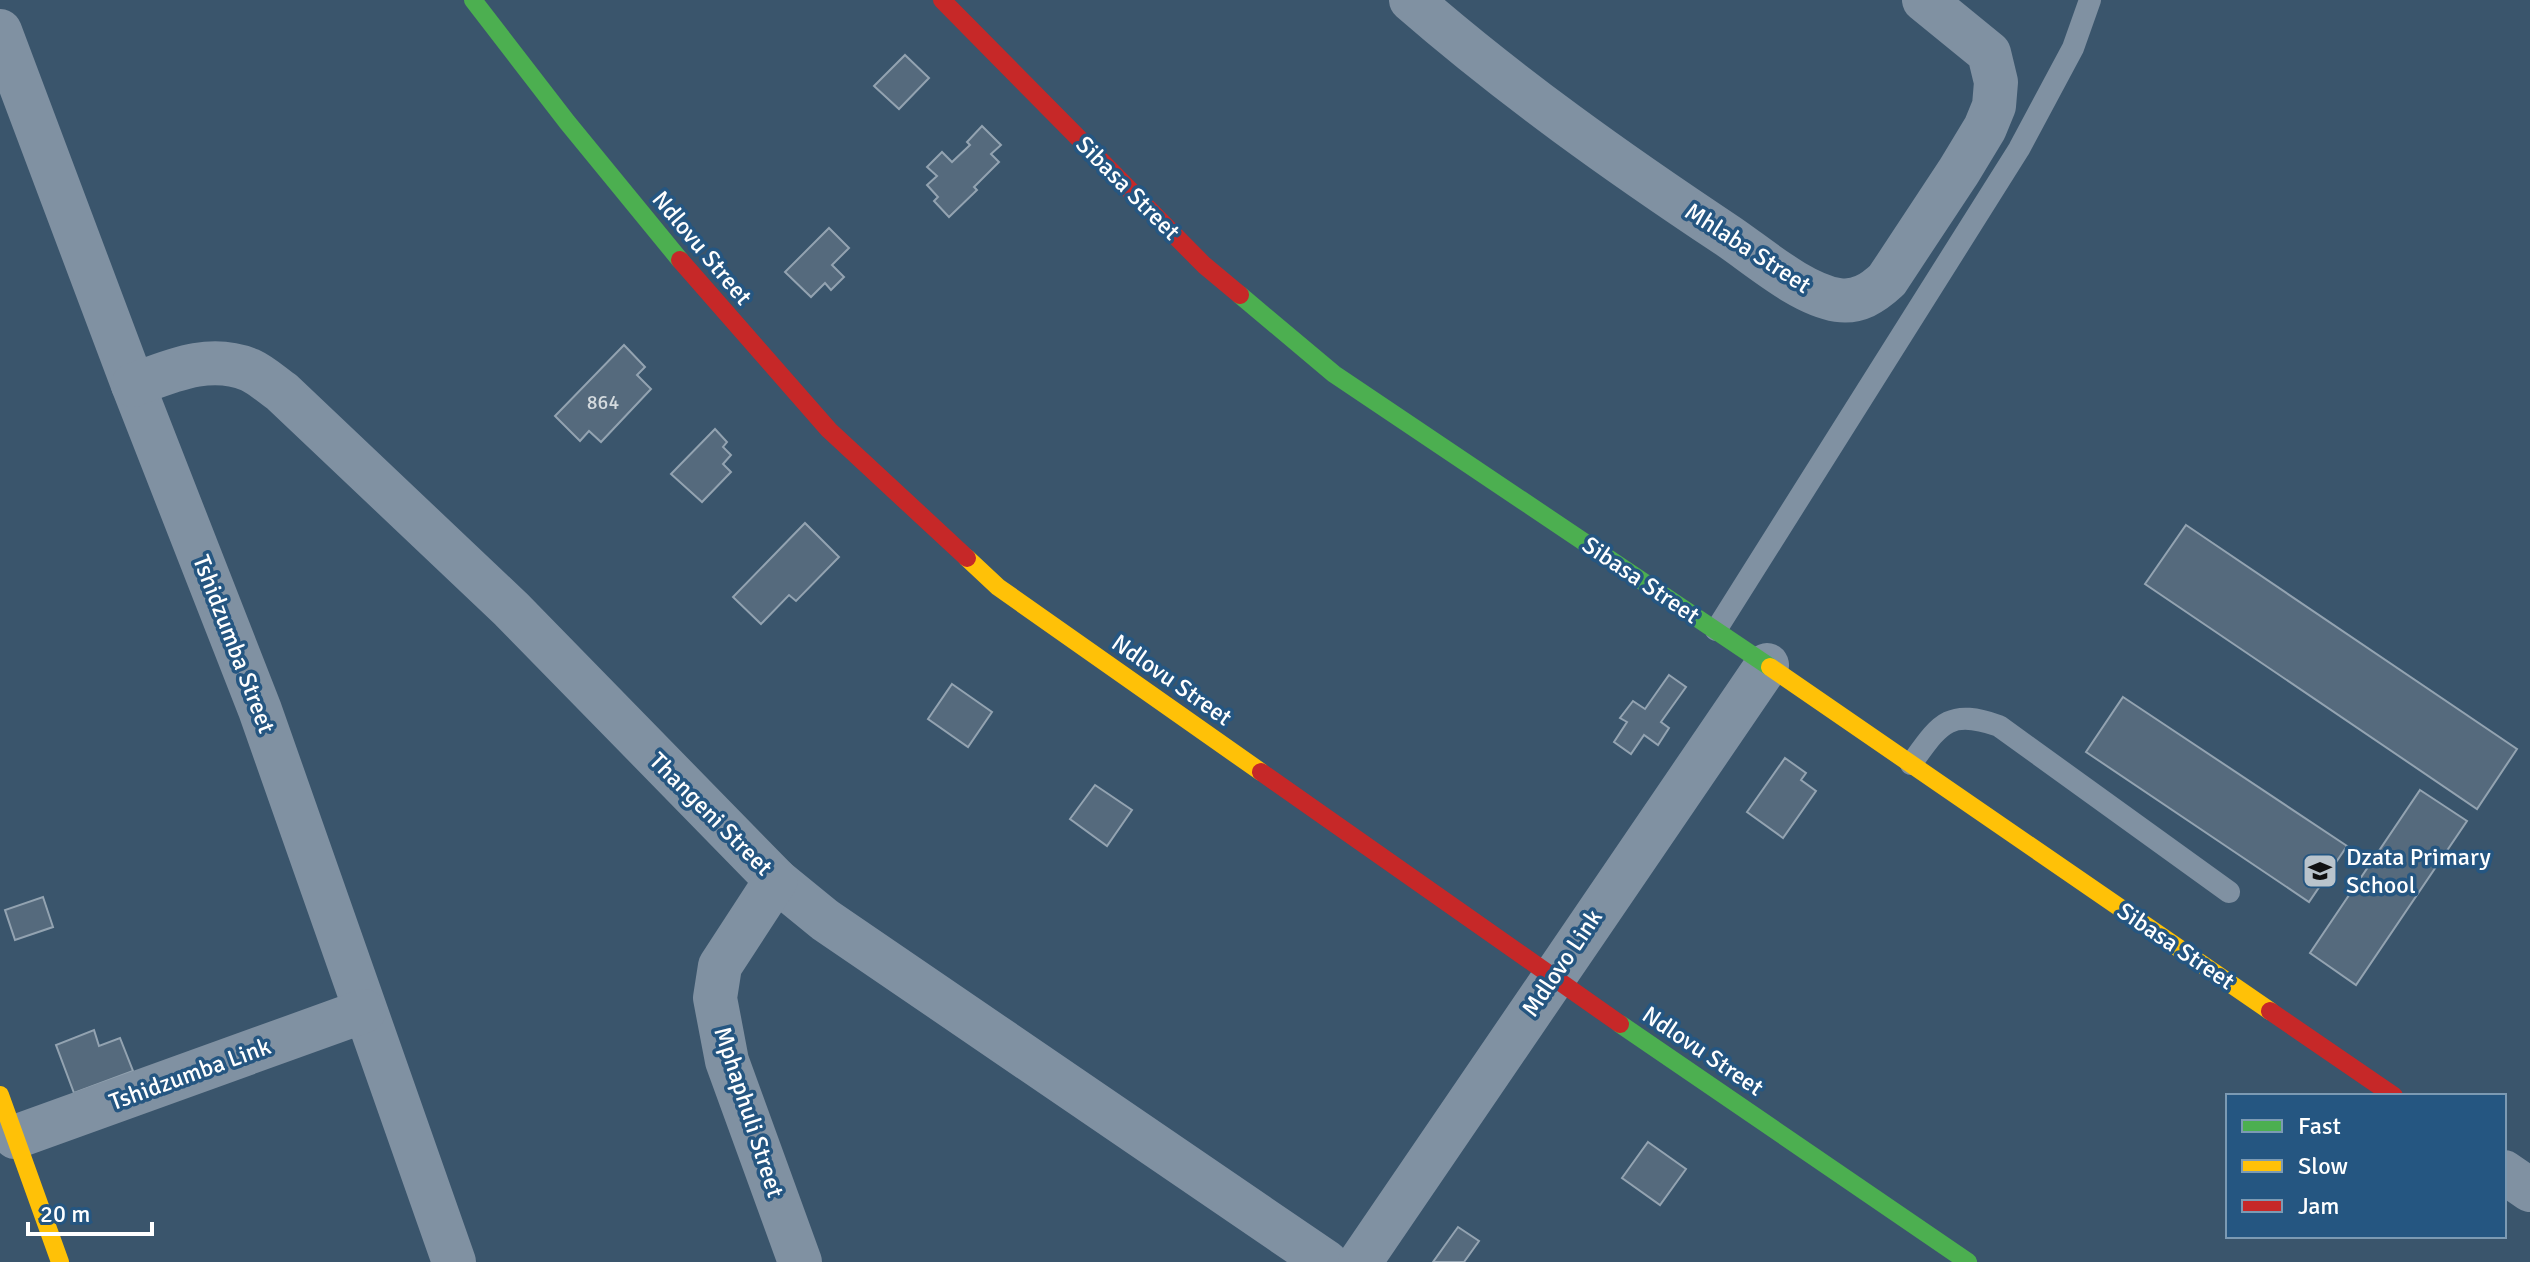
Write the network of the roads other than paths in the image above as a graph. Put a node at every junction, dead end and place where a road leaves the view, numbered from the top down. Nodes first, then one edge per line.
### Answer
1 (473, 0) edge
2 (942, 0) edge
3 (1411, 0) edge
4 (1924, 0) edge
5 (2090, 0) edge
6 (0, 31) edge
7 (133, 385) junction
8 (1716, 630) junction
9 (1767, 665) junction
10 (1911, 764) junction
11 (776, 880) junction
12 (2229, 892) dead end
13 (1552, 977) junction
14 (364, 1011) junction
15 (2391, 1094) edge
16 (0, 1095) edge
17 (15, 1137) junction
18 (2506, 1173) edge
19 (2530, 1190) edge
20 (60, 1262) edge
21 (454, 1262) edge
22 (800, 1262) edge
23 (1326, 1262) edge
24 (1360, 1262) edge
25 (1968, 1262) edge

1 - 13 street, Ndlovu Street
2 - 8 street, Sibasa Street
3 - 4 street, Mhlaba Street
5 - 8 lane
6 - 7 street, Tshidzumba Street
7 - 11 street, Thangeni Street
7 - 14 street, Tshidzumba Street
8 - 9 street, Sibasa Street
9 - 10 street, Sibasa Street
9 - 13 street, Mdlovo Link
10 - 12 lane
10 - 15 street, Sibasa Street
11 - 22 street, Mphaphuli Street
11 - 23 street, Thangeni Street
13 - 24 street, Mdlovo Link
13 - 25 street, Ndlovu Street
14 - 17 street, Tshidzumba Link
14 - 21 street, Tshidzumba Street
16 - 17 street
17 - 20 street
18 - 19 street

